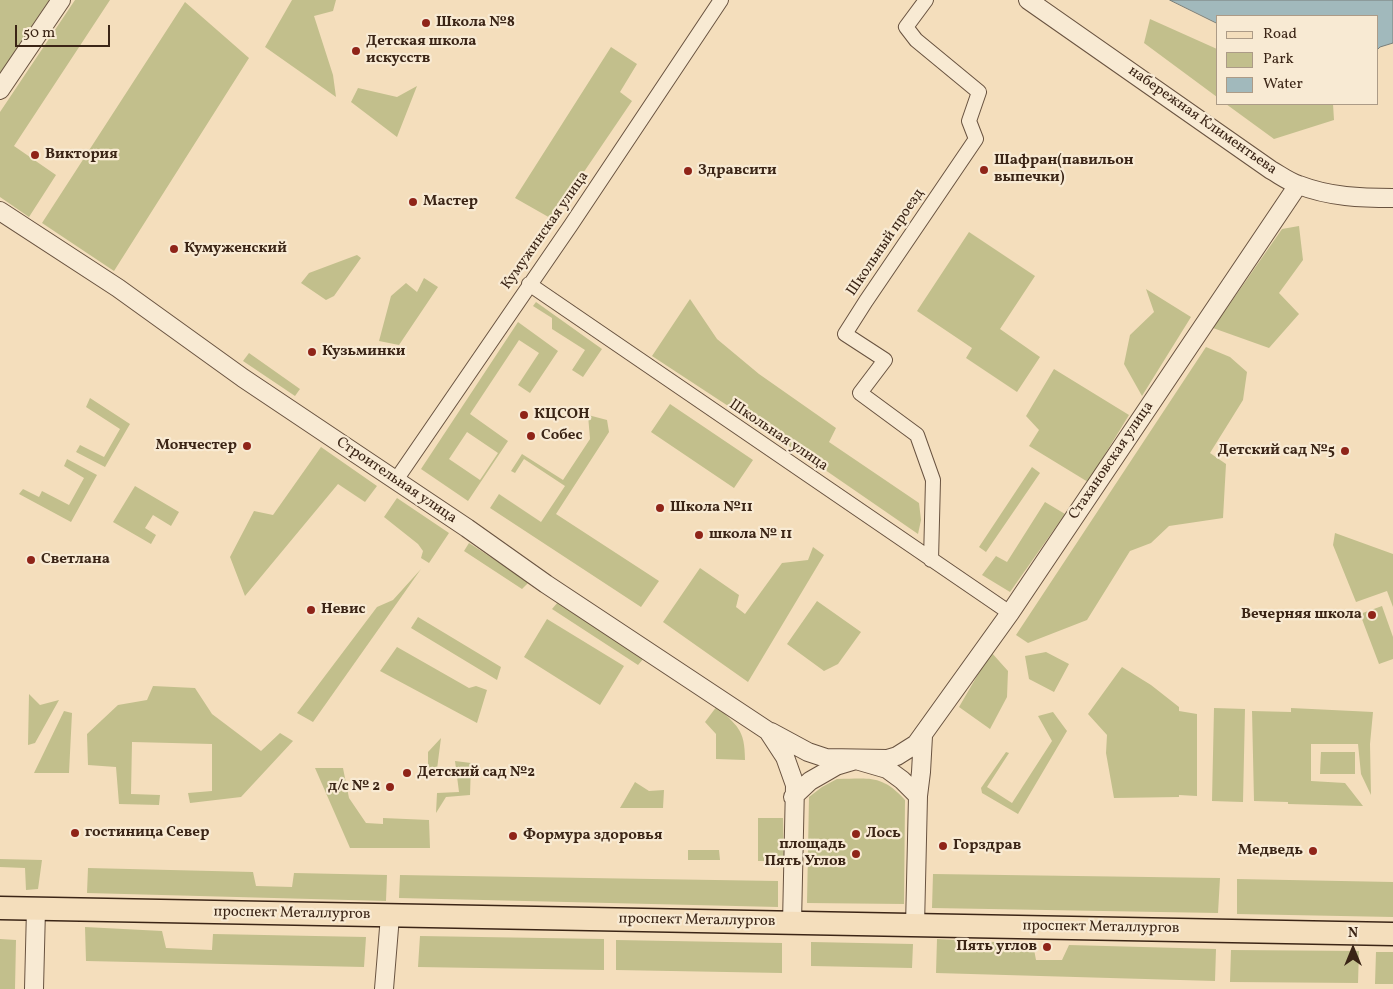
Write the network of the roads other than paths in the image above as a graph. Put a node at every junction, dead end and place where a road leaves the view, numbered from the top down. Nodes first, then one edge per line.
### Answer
1 (61, 0) edge
2 (721, 0) edge
3 (926, 0) edge
4 (1028, 0) edge
5 (0, 90) edge
6 (1298, 185) junction
7 (1393, 198) edge
8 (0, 210) edge
9 (529, 284) junction
10 (396, 480) junction
11 (932, 560) junction
12 (1010, 613) junction
13 (768, 731) junction
14 (923, 736) junction
15 (856, 760) junction
16 (918, 796) junction
17 (794, 797) junction
18 (0, 908) edge
19 (36, 909) junction
20 (390, 916) junction
21 (792, 923) junction
22 (915, 926) junction
23 (1393, 934) edge
24 (34, 989) edge
25 (384, 989) edge

1 - 5 street
2 - 9 street, Кумужинская улица
3 - 11 street, Школьный проезд
4 - 6 street, набережная Климентьева
6 - 7 street, набережная Климентьева
6 - 12 street, Стахановская улица
8 - 10 street, Строительная улица
9 - 10 street, Кумужинская улица
9 - 11 street, Школьная улица
10 - 13 street, Строительная улица
11 - 12 street, Школьная улица
12 - 14 street, Стахановская улица
13 - 15 street
13 - 17 street, Строительная улица
14 - 15 street
14 - 16 street
15 - 16 street
15 - 17 street
16 - 22 street
17 - 21 street
18 - 19 main road, проспект Металлургов
19 - 20 main road, проспект Металлургов
19 - 24 street
20 - 21 main road, проспект Металлургов
20 - 25 street
21 - 22 main road, проспект Металлургов
22 - 23 main road, проспект Металлургов

